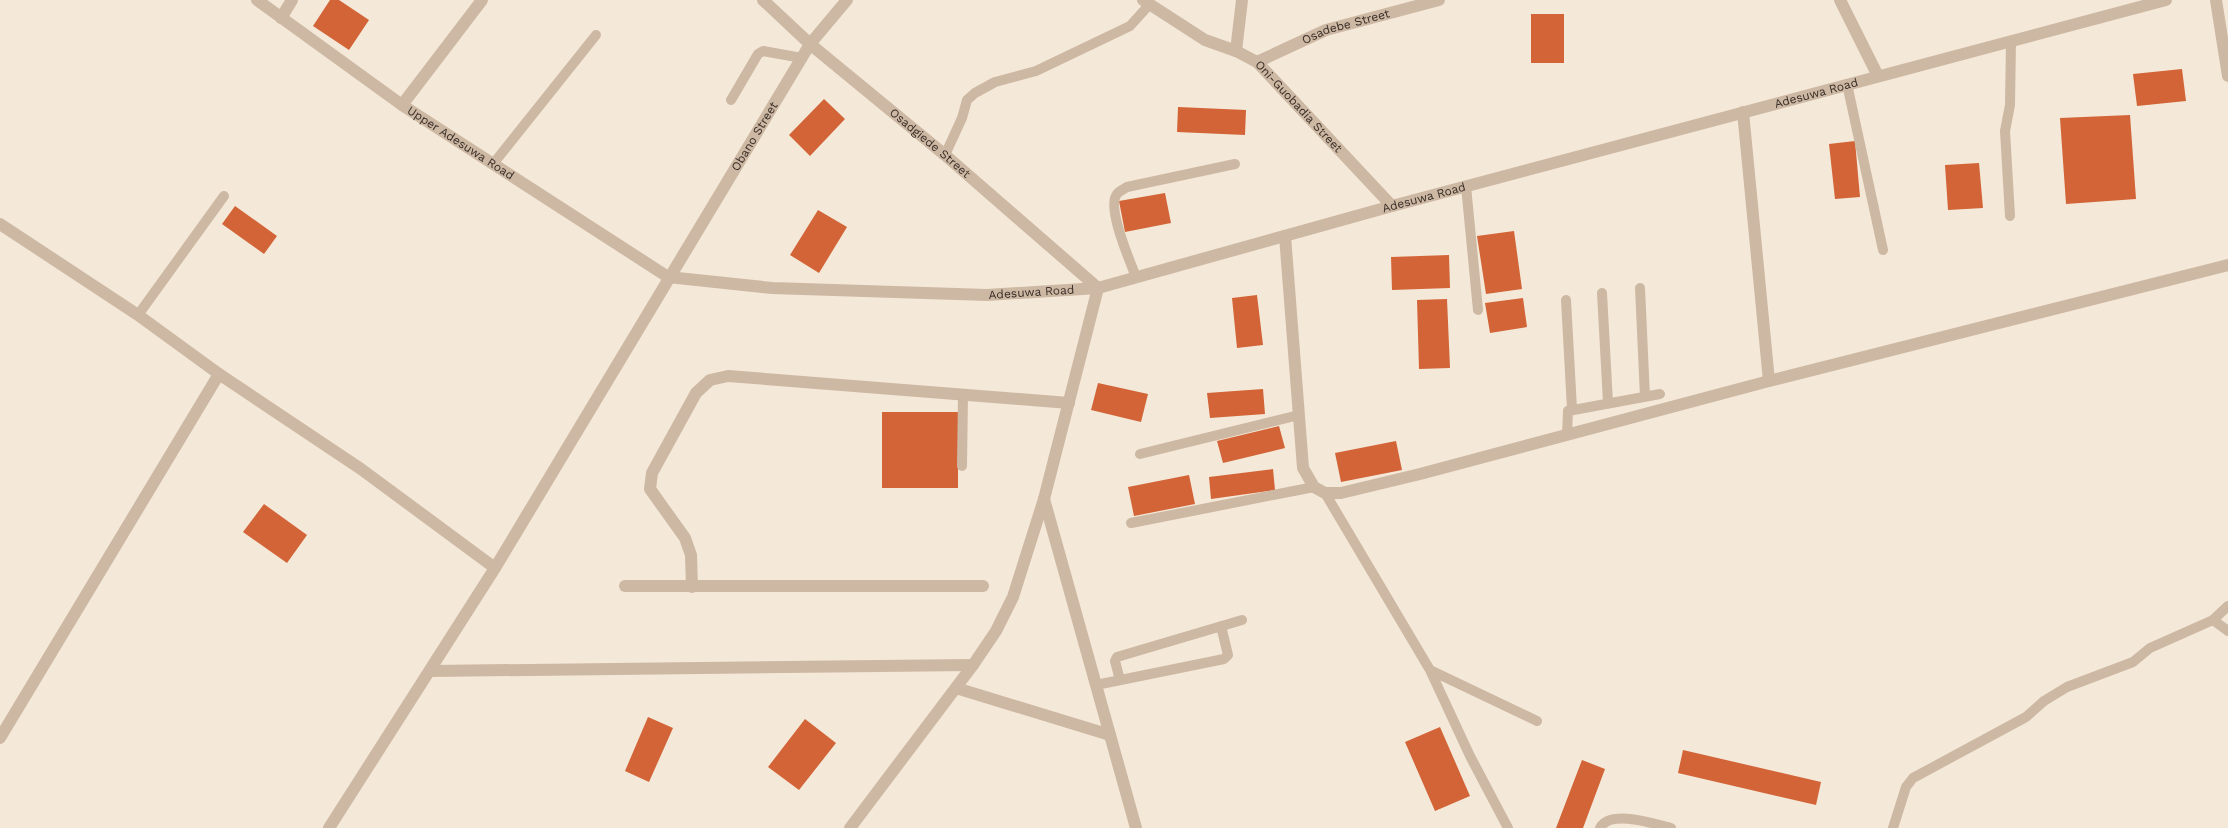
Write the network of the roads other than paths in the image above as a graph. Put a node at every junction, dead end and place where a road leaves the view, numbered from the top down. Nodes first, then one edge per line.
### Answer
1 (257, 0) edge
2 (292, 0) edge
3 (482, 0) edge
4 (763, 0) edge
5 (847, 0) edge
6 (1242, 0) edge
7 (1440, 0) edge
8 (1840, 0) edge
9 (2166, 0) edge
10 (2216, 0) edge
11 (1146, 3) edge
12 (282, 18) junction
13 (596, 35) dead end
14 (2010, 41) junction
15 (810, 44) junction
16 (1236, 51) junction
17 (802, 58) junction
18 (1257, 62) junction
19 (1878, 76) junction
20 (2228, 76) edge
21 (1847, 84) junction
22 (731, 100) dead end
23 (402, 105) junction
24 (1743, 112) junction
25 (945, 155) junction
26 (493, 164) junction
27 (1235, 164) dead end
28 (1466, 186) junction
29 (224, 196) dead end
30 (1392, 206) junction
31 (2010, 216) dead end
32 (0, 224) edge
33 (1284, 236) junction
34 (1883, 250) dead end
35 (2228, 265) edge
36 (668, 277) junction
37 (1136, 277) junction
38 (1098, 288) junction
39 (1640, 288) dead end
40 (1602, 293) dead end
41 (1566, 300) dead end
42 (1478, 310) dead end
43 (138, 315) junction
44 (219, 374) junction
45 (1769, 381) junction
46 (1660, 394) dead end
47 (962, 395) junction
48 (1645, 397) junction
49 (1070, 403) junction
50 (1608, 403) junction
51 (1572, 409) junction
52 (1299, 415) junction
53 (1567, 435) junction
54 (1140, 454) dead end
55 (962, 466) dead end
56 (1319, 490) junction
57 (1044, 499) junction
58 (1131, 523) dead end
59 (495, 568) junction
60 (625, 586) dead end
61 (983, 586) dead end
62 (692, 587) junction
63 (2228, 606) edge
64 (1242, 620) dead end
65 (2213, 620) junction
66 (1221, 626) junction
67 (2228, 631) edge
68 (973, 665) junction
69 (1430, 670) junction
70 (430, 671) junction
71 (1120, 680) junction
72 (1096, 685) junction
73 (956, 688) junction
74 (1537, 721) dead end
75 (1110, 735) junction
76 (0, 738) edge
77 (329, 828) edge
78 (850, 828) edge
79 (1136, 828) edge
80 (1508, 828) edge
81 (1600, 828) edge
82 (1670, 828) edge
83 (1893, 828) edge

1 - 12 street, Upper Adesuwa Road
2 - 12 street
3 - 23 street
4 - 15 street, Osadgiede Street
5 - 15 street, Obano Street
6 - 16 street
7 - 18 street, Osadebe Street
8 - 19 street
9 - 14 street, Adesuwa Road
10 - 20 street
11 - 16 street, Oni-Guobadia Street
11 - 25 lane
12 - 23 street, Upper Adesuwa Road
13 - 26 lane
14 - 19 street, Adesuwa Road
14 - 31 lane
15 - 17 street, Obano Street
15 - 25 street, Osadgiede Street
16 - 18 street, Oni-Guobadia Street
17 - 22 lane
17 - 36 street, Obano Street
18 - 30 street, Oni-Guobadia Street
19 - 21 street, Adesuwa Road
21 - 24 street, Adesuwa Road
21 - 34 lane
23 - 26 street, Upper Adesuwa Road
24 - 28 street, Adesuwa Road
24 - 45 street
25 - 38 street, Osadgiede Street
26 - 36 street, Upper Adesuwa Road
27 - 37 lane
28 - 30 street, Adesuwa Road
28 - 42 lane
29 - 43 lane
30 - 33 street, Adesuwa Road
32 - 43 street
33 - 37 street, Adesuwa Road
33 - 52 street
35 - 45 street
36 - 38 street, Adesuwa Road
36 - 59 street, Obano Street
37 - 38 street, Adesuwa Road
38 - 49 street
39 - 48 lane
40 - 50 lane
41 - 51 lane
43 - 44 street
44 - 59 street
44 - 76 street
45 - 53 street
46 - 48 lane
47 - 49 street
47 - 55 lane
47 - 62 street
48 - 50 lane
49 - 57 street
50 - 51 lane
51 - 53 lane
52 - 54 lane
52 - 56 street
53 - 56 street
56 - 58 lane
56 - 69 lane
57 - 68 street
57 - 72 street
59 - 70 street, Obano Street
60 - 62 street
61 - 62 street
63 - 65 lane
64 - 66 lane
65 - 67 lane
65 - 83 lane
66 - 71 lane
66 - 71 lane
68 - 70 street
68 - 73 street
69 - 74 lane
69 - 80 lane
70 - 77 street, Obano Street
71 - 72 lane
72 - 75 street
73 - 75 street
73 - 78 street
75 - 79 street
81 - 82 lane

